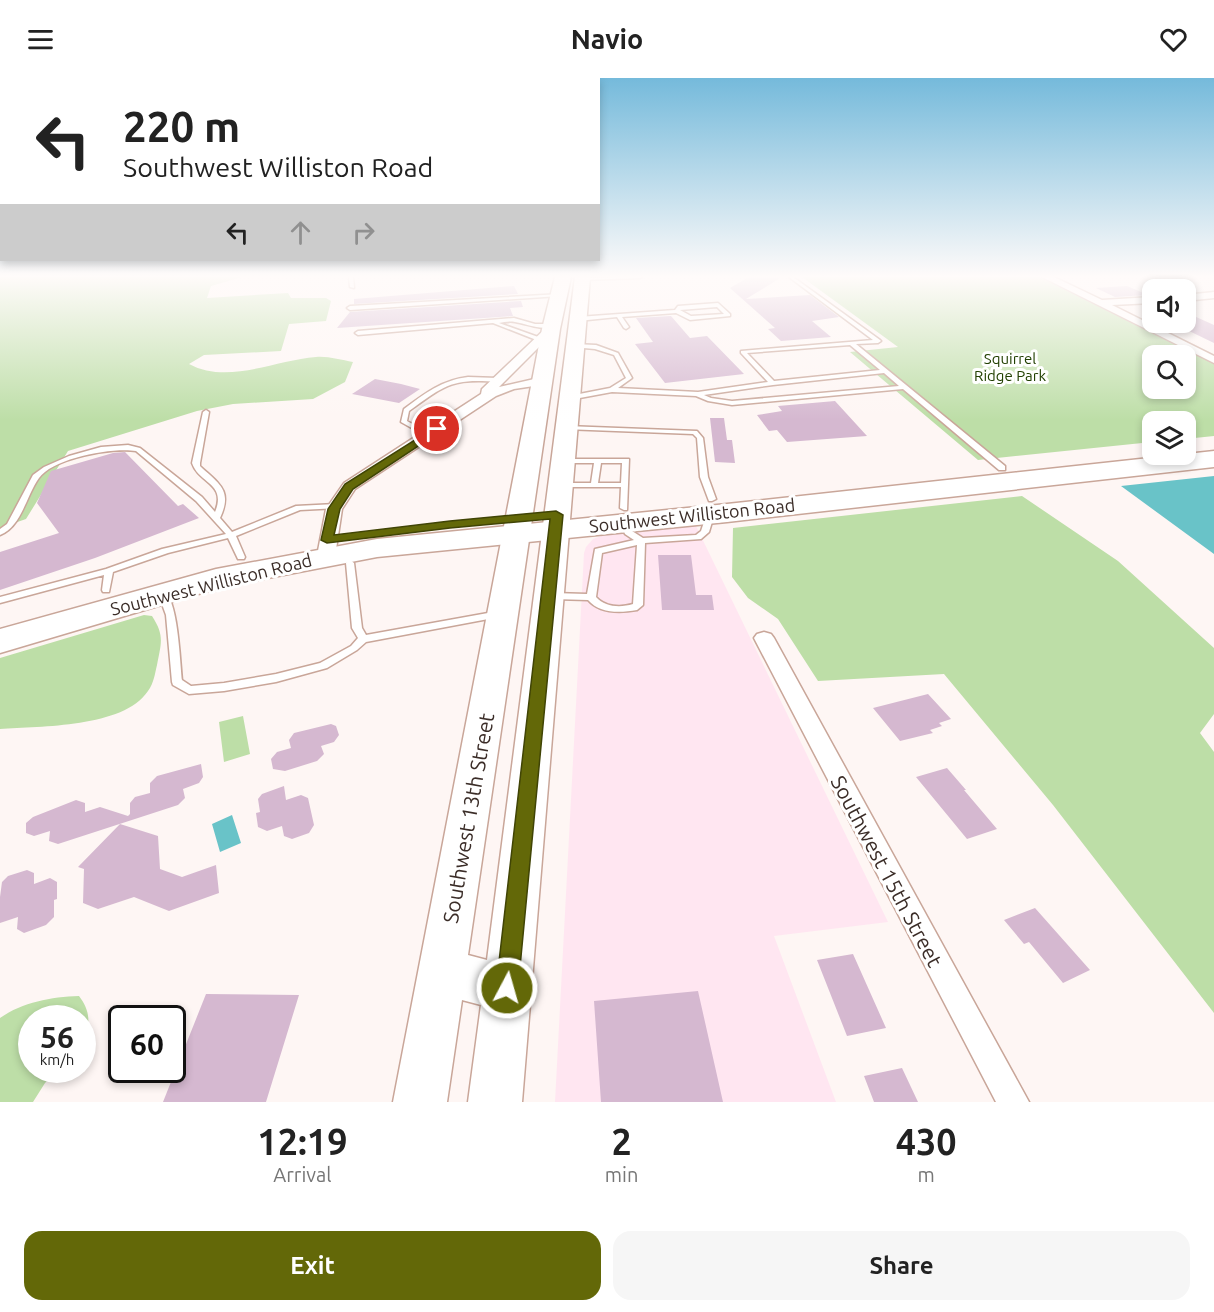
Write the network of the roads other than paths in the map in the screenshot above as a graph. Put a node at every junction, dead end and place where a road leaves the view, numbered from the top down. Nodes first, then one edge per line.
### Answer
1 (471, 325) edge
2 (503, 325) edge
3 (531, 325) edge
4 (551, 325) edge
5 (577, 325) edge
6 (856, 325) edge
7 (1144, 325) edge
8 (358, 333) dead end
9 (548, 335) junction
10 (852, 344) junction
11 (1184, 345) edge
12 (1214, 349) edge
13 (1196, 350) edge
14 (1196, 351) edge
15 (574, 353) junction
16 (1214, 360) edge
17 (886, 371) junction
18 (498, 380) junction
19 (543, 381) junction
20 (773, 383) junction
21 (904, 387) junction
22 (612, 390) junction
23 (697, 394) junction
24 (569, 398) junction
25 (474, 404) junction
26 (206, 412) dead end
27 (566, 428) junction
28 (429, 435) junction
29 (1214, 446) edge
30 (1196, 448) edge
31 (1142, 454) edge
32 (1214, 459) edge
33 (562, 461) junction
34 (598, 461) junction
35 (613, 461) junction
36 (1009, 474) junction
37 (560, 485) junction
38 (594, 485) junction
39 (621, 499) junction
40 (336, 506) junction
41 (711, 507) junction
42 (216, 518) junction
43 (556, 523) junction
44 (517, 526) junction
45 (0, 533) edge
46 (236, 546) junction
47 (334, 553) junction
48 (108, 581) junction
49 (163, 593) junction
50 (548, 596) junction
51 (591, 597) junction
52 (0, 600) edge
53 (502, 614) junction
54 (0, 621) edge
55 (764, 638) dead end
56 (363, 639) junction
57 (0, 641) edge
58 (442, 972) junction
59 (507, 988) junction
60 (420, 1102) edge
61 (495, 1102) edge
62 (1012, 1102) edge

1 - 8 lane
2 - 9 lane
3 - 9 lane
4 - 9 main road, Southwest 13th Street
5 - 15 main road
6 - 10 lane
7 - 11 street
9 - 15 main road
9 - 18 street
9 - 19 main road, Southwest 13th Street
10 - 17 lane
10 - 20 lane
12 - 13 street
14 - 16 street
15 - 19 main road
15 - 22 lane
15 - 24 main road
17 - 20 lane
17 - 21 lane
18 - 25 street
18 - 28 lane
19 - 25 street
19 - 44 main road, Southwest 13th Street
20 - 23 lane
21 - 23 lane
21 - 36 lane
22 - 23 lane
22 - 24 lane
24 - 27 main road
25 - 28 street
26 - 42 lane
27 - 33 main road
27 - 41 lane
28 - 40 street
29 - 30 highway
31 - 36 highway, Southwest Williston Road
32 - 36 highway, Southwest Williston Road
33 - 34 lane
33 - 37 main road
34 - 35 lane
34 - 38 lane
35 - 39 lane
35 - 39 lane
36 - 41 highway, Southwest Williston Road
37 - 38 lane
37 - 43 main road
38 - 39 lane
39 - 41 highway, Southwest Williston Road
39 - 43 highway, Southwest Williston Road
39 - 51 lane
39 - 51 lane
40 - 46 lane
40 - 47 street
42 - 45 lane
42 - 46 lane
43 - 44 highway, Southwest Williston Road
43 - 50 main road
44 - 47 highway, Southwest Williston Road
44 - 53 main road, Southwest 13th Street
46 - 47 highway, Southwest Williston Road
46 - 48 highway, Southwest Williston Road
47 - 49 highway, Southwest Williston Road
47 - 56 lane
48 - 52 lane
48 - 54 highway, Southwest Williston Road
49 - 56 lane
49 - 57 highway, Southwest Williston Road
50 - 51 lane
50 - 59 main road
53 - 56 lane
53 - 58 main road, Southwest 13th Street
55 - 62 street, Southwest 15th Street
58 - 59 main road
58 - 60 main road, Southwest 13th Street
59 - 61 main road

